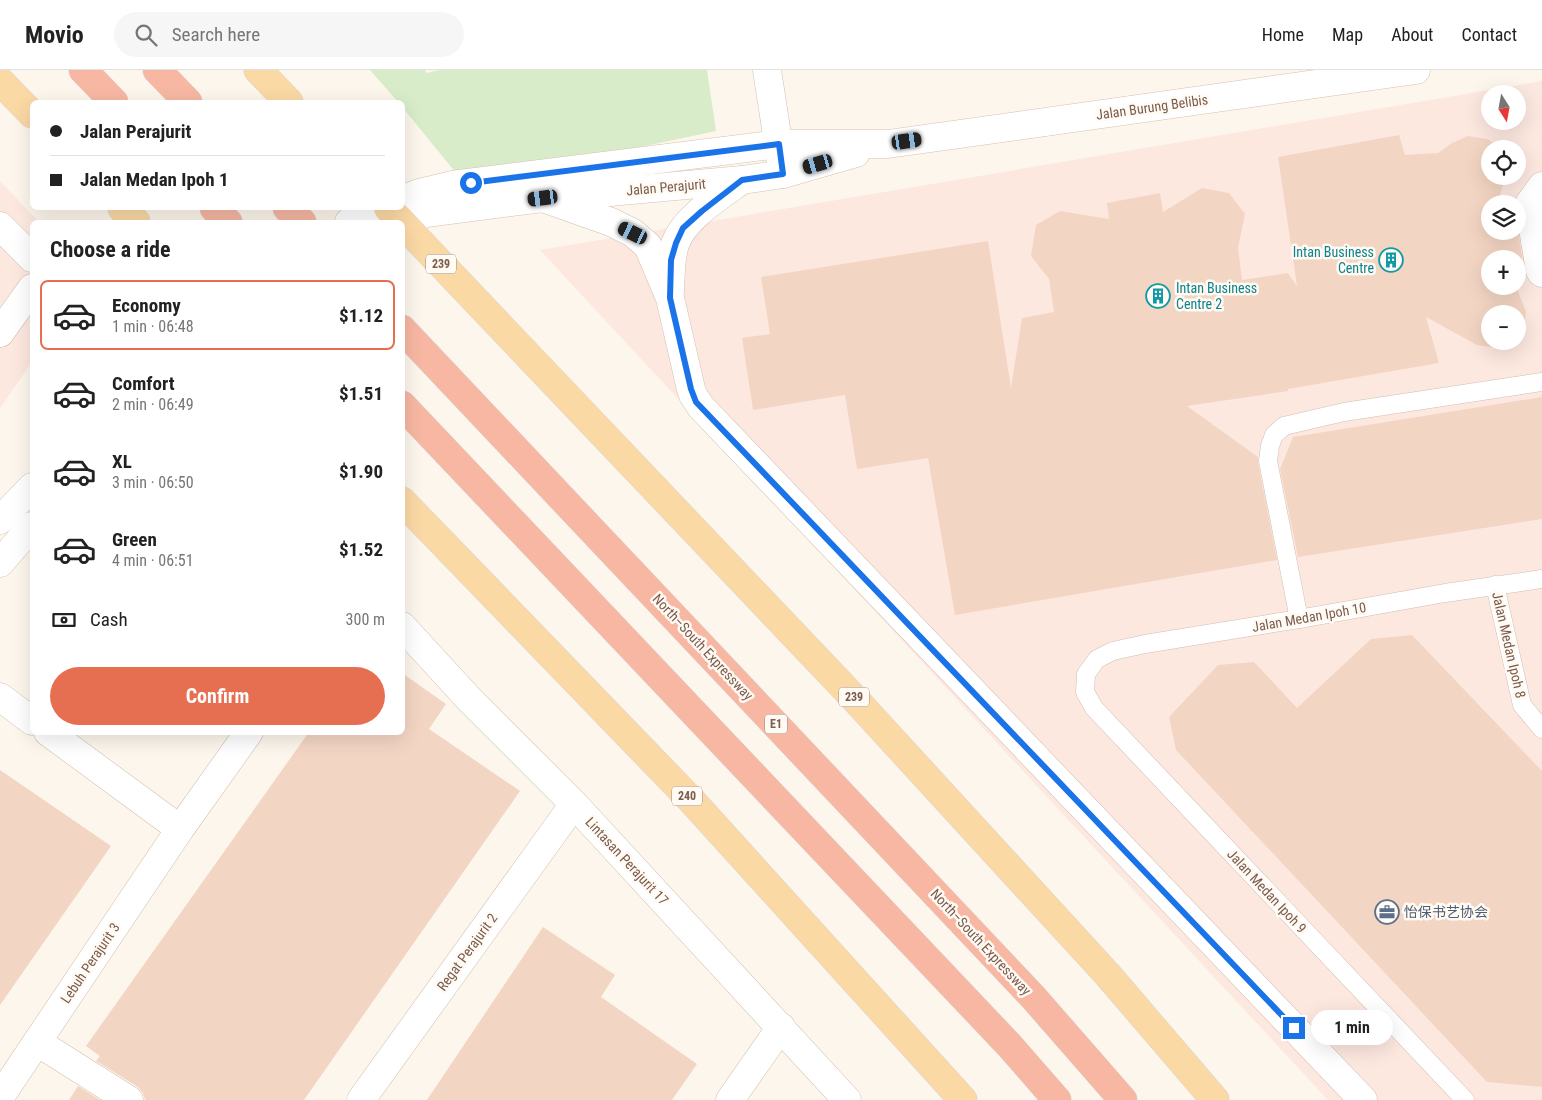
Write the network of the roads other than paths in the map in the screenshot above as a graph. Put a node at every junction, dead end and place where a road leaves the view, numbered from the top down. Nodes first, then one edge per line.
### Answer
1 (83, 70) edge
2 (157, 70) edge
3 (767, 70) edge
4 (1416, 70) edge
5 (261, 73) edge
6 (1373, 73) edge
7 (0, 81) edge
8 (112, 100) edge
9 (186, 100) edge
10 (287, 100) edge
11 (30, 112) edge
12 (779, 144) junction
13 (888, 144) junction
14 (783, 174) junction
15 (742, 180) junction
16 (1542, 186) edge
17 (543, 198) junction
18 (405, 199) edge
19 (124, 210) edge
20 (216, 210) edge
21 (289, 210) edge
22 (381, 210) edge
23 (388, 210) edge
24 (134, 220) edge
25 (226, 220) edge
26 (300, 220) edge
27 (353, 220) edge
28 (399, 220) edge
29 (405, 222) edge
30 (0, 226) edge
31 (405, 226) edge
32 (30, 256) edge
33 (1542, 273) edge
34 (30, 291) edge
35 (670, 298) junction
36 (405, 332) edge
37 (0, 333) edge
38 (1542, 382) edge
39 (405, 408) edge
40 (30, 489) edge
41 (405, 504) edge
42 (0, 520) edge
43 (30, 528) edge
44 (0, 563) edge
45 (1542, 579) edge
46 (1495, 585) junction
47 (1299, 620) junction
48 (405, 629) edge
49 (1086, 674) joint
50 (0, 697) edge
51 (30, 720) edge
52 (1542, 729) edge
53 (52, 735) edge
54 (247, 735) edge
55 (574, 804) junction
56 (180, 829) junction
57 (780, 1027) junction
58 (38, 1042) junction
59 (0, 1097) edge
60 (129, 1100) edge
61 (361, 1100) edge
62 (730, 1100) edge
63 (847, 1100) edge
64 (963, 1100) edge
65 (1057, 1100) edge
66 (1123, 1100) edge
67 (1215, 1100) edge
68 (1362, 1100) edge
69 (1465, 1100) edge

1 - 8 highway
2 - 9 highway
3 - 12 street
4 - 6 street, Jalan Burung Belibis
5 - 10 main road
6 - 13 street, Jalan Burung Belibis
7 - 11 main road
12 - 13 street, Jalan Perajurit
12 - 14 street
12 - 18 street, Jalan Perajurit
13 - 14 street, Jalan Perajurit
14 - 15 street, Jalan Perajurit
15 - 17 street, Jalan Perajurit
15 - 35 street
16 - 33 street
17 - 29 street, Jalan Perajurit
17 - 35 street
19 - 24 main road
20 - 25 highway
21 - 26 highway
22 - 27 street
23 - 28 main road, 239
30 - 32 street
31 - 67 main road, 239, bridge
34 - 37 street
35 - 68 street
36 - 66 highway, North–South Expressway / E1
38 - 47 lane
39 - 65 highway
40 - 42 street
41 - 64 main road, 240
43 - 44 street
45 - 46 lane, Jalan Medan Ipoh 10
46 - 47 lane, Jalan Medan Ipoh 10
46 - 52 lane, Jalan Medan Ipoh 8
47 - 49 lane, Jalan Medan Ipoh 10
48 - 55 street, Lintasan Perajurit 17
49 - 69 lane, Jalan Medan Ipoh 9
50 - 51 street
53 - 56 street
54 - 56 street
55 - 57 street, Lintasan Perajurit 17
55 - 61 street, Regat Perajurit 2
56 - 58 street, Lebuh Perajurit 3
57 - 62 street
57 - 63 street, Lintasan Perajurit 17
58 - 59 street, Lebuh Perajurit 3
58 - 60 street

